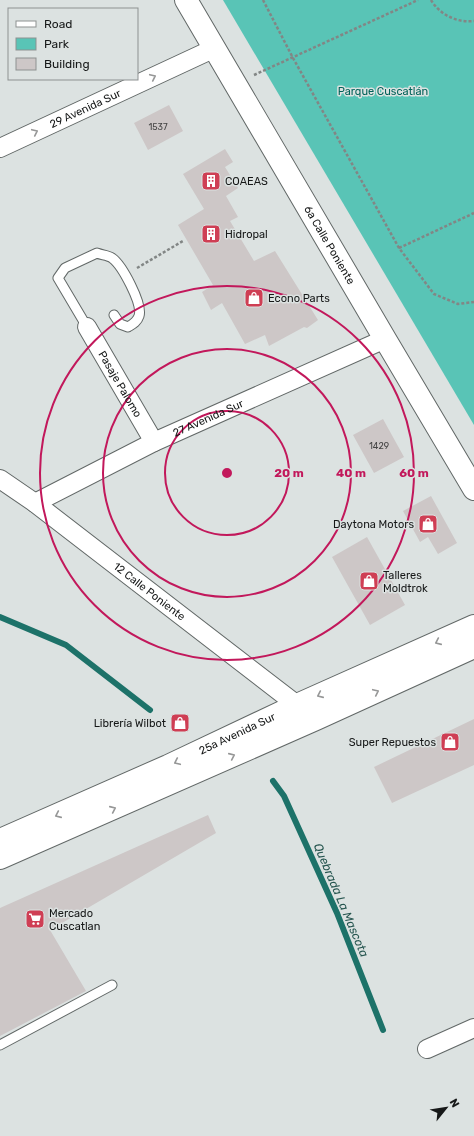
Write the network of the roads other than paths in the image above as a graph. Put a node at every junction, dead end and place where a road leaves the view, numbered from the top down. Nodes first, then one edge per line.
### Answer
1 (186, 0) edge
2 (214, 48) junction
3 (0, 148) edge
4 (114, 315) dead end
5 (87, 327) joint
6 (384, 339) junction
7 (154, 442) junction
8 (0, 479) edge
9 (474, 489) edge
10 (34, 503) junction
11 (474, 626) edge
12 (474, 647) edge
13 (297, 706) junction
14 (0, 840) edge
15 (0, 858) edge
16 (112, 985) dead end
17 (474, 1028) edge
18 (0, 1045) edge
19 (427, 1049) dead end

1 - 2 street, 6a Calle Poniente
3 -> 2 street, 29 Avenida Sur
2 - 6 street, 6a Calle Poniente
4 - 5 lane
5 - 7 street, Pasaje Palomo
6 - 7 street, 27 Avenida Sur
6 - 9 street, 6a Calle Poniente
7 - 10 street, 27 Avenida Sur
8 - 10 street, 12 Calle Poniente
10 - 13 street, 12 Calle Poniente
11 -> 13 street, 25a Avenida Sur
15 -> 12 street, 25a Avenida Sur
13 -> 14 street, 25a Avenida Sur
16 - 18 lane
17 - 19 street

